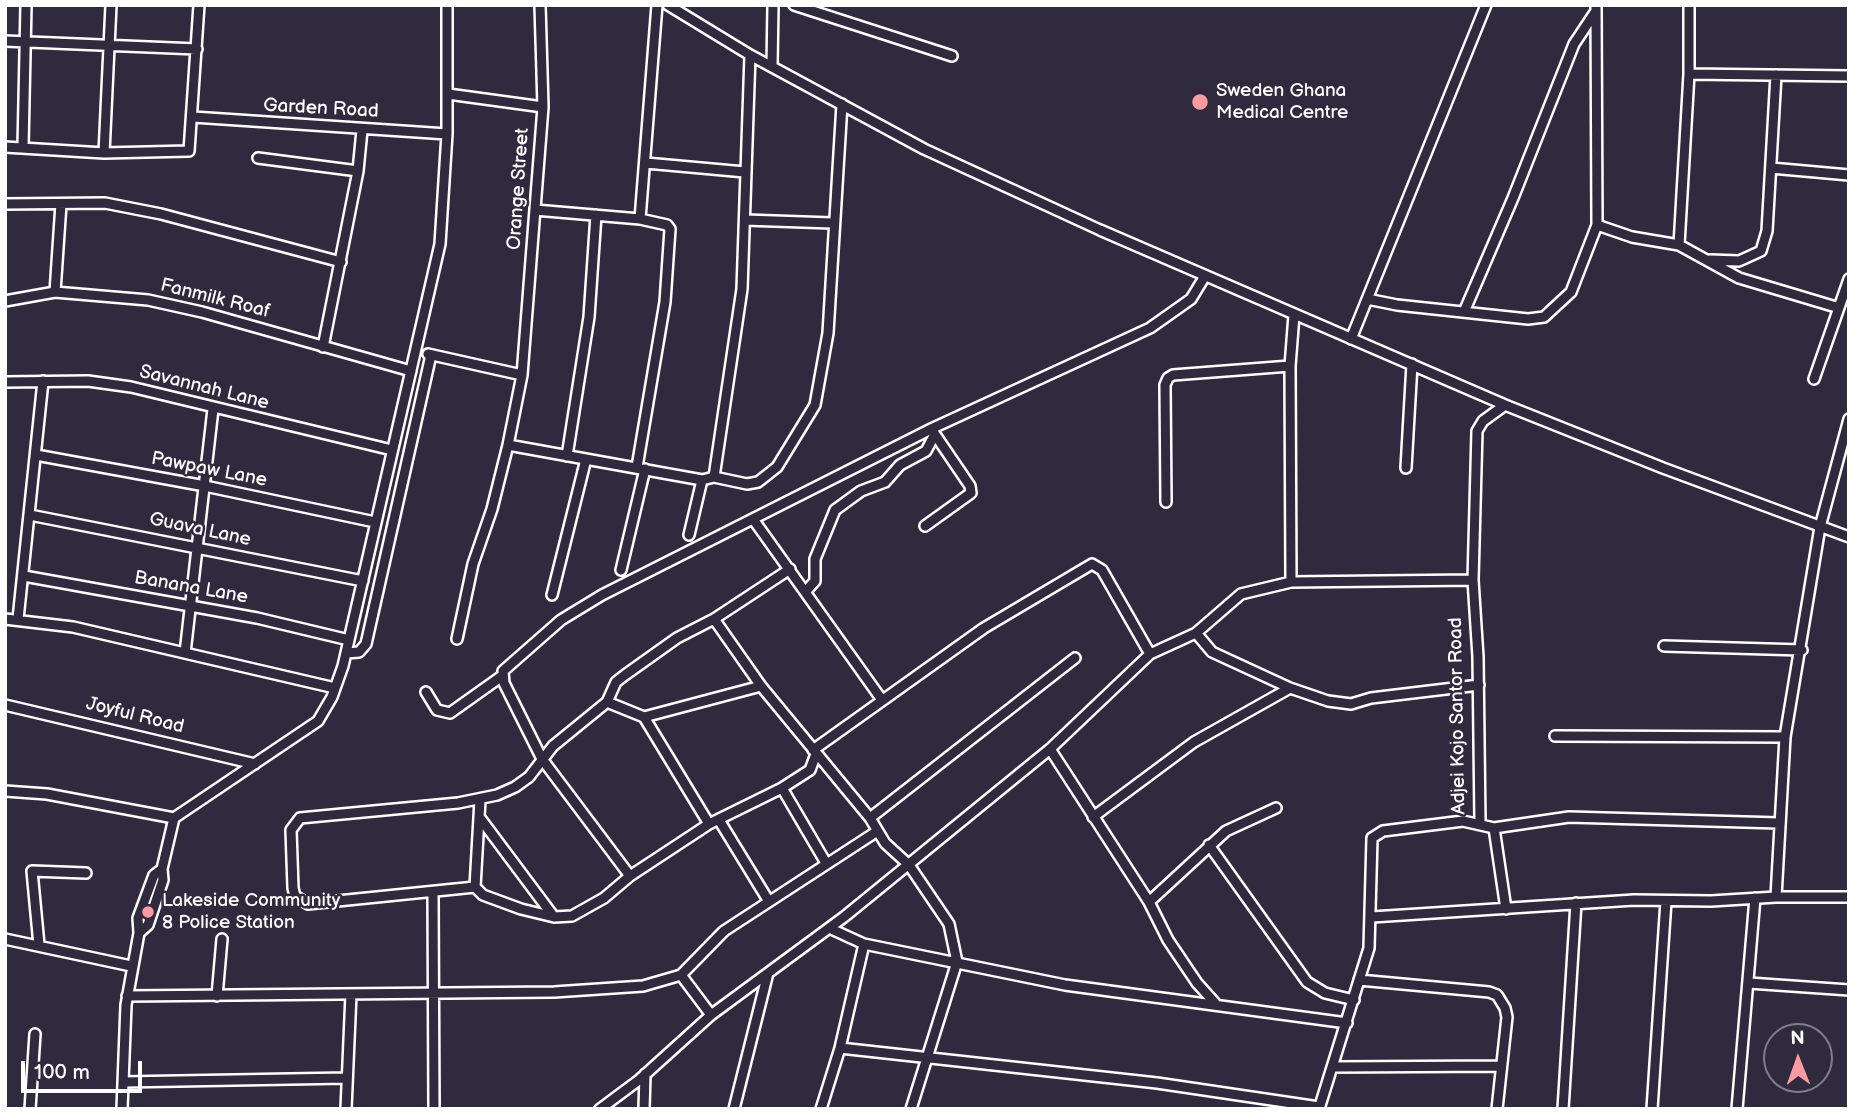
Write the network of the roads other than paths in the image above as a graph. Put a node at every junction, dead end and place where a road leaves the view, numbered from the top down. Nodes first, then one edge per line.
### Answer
1 (26, 5) edge
2 (111, 5) edge
3 (200, 5) edge
4 (447, 5) edge
5 (540, 5) edge
6 (657, 5) edge
7 (668, 5) edge
8 (772, 5) edge
9 (794, 5) edge
10 (1486, 5) edge
11 (1689, 5) edge
12 (813, 8) edge
13 (1596, 8) edge
14 (5, 41) edge
15 (24, 42) junction
16 (109, 45) junction
17 (197, 49) junction
18 (751, 55) junction
19 (952, 57) dead end
20 (772, 66) junction
21 (1689, 74) junction
22 (1776, 75) junction
23 (1849, 76) edge
24 (448, 94) junction
25 (842, 104) junction
26 (543, 107) junction
27 (193, 117) junction
28 (362, 130) junction
29 (447, 134) junction
30 (5, 147) edge
31 (23, 147) junction
32 (104, 153) junction
33 (258, 158) dead end
34 (646, 163) junction
35 (1772, 168) junction
36 (358, 170) junction
37 (745, 172) junction
38 (1849, 175) edge
39 (5, 204) edge
40 (61, 204) junction
41 (536, 210) junction
42 (596, 215) junction
43 (639, 219) junction
44 (745, 220) junction
45 (832, 223) junction
46 (1597, 225) junction
47 (1679, 245) junction
48 (1706, 260) junction
49 (341, 262) junction
50 (1205, 276) junction
51 (1849, 279) edge
52 (55, 292) junction
53 (1367, 299) junction
54 (5, 301) edge
55 (1836, 307) junction
56 (1464, 312) junction
57 (1294, 315) junction
58 (1351, 339) junction
59 (323, 347) junction
60 (417, 352) junction
61 (432, 355) junction
62 (1412, 365) junction
63 (1290, 366) junction
64 (411, 371) junction
65 (522, 375) junction
66 (1814, 379) dead end
67 (43, 381) junction
68 (5, 382) edge
69 (1505, 405) junction
70 (214, 409) junction
71 (1849, 419) edge
72 (934, 432) junction
73 (508, 445) junction
74 (393, 450) junction
75 (36, 455) junction
76 (567, 456) junction
77 (586, 459) junction
78 (641, 468) junction
79 (1406, 468) dead end
80 (714, 477) junction
81 (702, 480) junction
82 (205, 486) junction
83 (1166, 502) dead end
84 (30, 515) junction
85 (753, 519) junction
86 (375, 522) junction
87 (925, 526) dead end
88 (1820, 527) junction
89 (688, 535) dead end
90 (1849, 537) edge
91 (197, 548) junction
92 (790, 569) junction
93 (621, 570) dead end
94 (24, 576) junction
95 (1473, 580) junction
96 (363, 581) junction
97 (1292, 582) junction
98 (806, 591) junction
99 (552, 595) dead end
100 (190, 605) junction
101 (5, 619) edge
102 (18, 619) junction
103 (714, 620) junction
104 (1196, 632) junction
105 (457, 639) dead end
106 (349, 640) junction
107 (1664, 646) dead end
108 (1802, 650) junction
109 (185, 653) junction
110 (346, 653) junction
111 (1150, 654) junction
112 (1075, 658) dead end
113 (502, 676) junction
114 (1479, 685) junction
115 (761, 686) junction
116 (335, 688) junction
117 (1290, 688) junction
118 (426, 692) dead end
119 (882, 700) junction
120 (607, 702) junction
121 (5, 705) edge
122 (643, 717) junction
123 (1555, 736) dead end
124 (1785, 737) junction
125 (1050, 749) junction
126 (815, 752) junction
127 (542, 758) junction
128 (255, 764) junction
129 (782, 788) junction
130 (5, 791) edge
131 (480, 800) junction
132 (1276, 808) dead end
133 (1093, 817) junction
134 (174, 818) junction
135 (480, 818) junction
136 (870, 818) junction
137 (719, 820) junction
138 (1480, 822) junction
139 (1779, 823) junction
140 (709, 824) junction
141 (1494, 828) junction
142 (876, 832) junction
143 (1209, 845) junction
144 (826, 863) junction
145 (909, 865) junction
146 (86, 873) dead end
147 (630, 876) junction
148 (475, 887) junction
149 (433, 892) junction
150 (1776, 897) junction
151 (1849, 897) edge
152 (1755, 898) junction
153 (768, 900) junction
154 (1666, 901) junction
155 (1149, 902) junction
156 (1576, 903) junction
157 (1506, 909) junction
158 (554, 917) junction
159 (1372, 917) junction
160 (829, 928) junction
161 (5, 939) edge
162 (222, 939) dead end
163 (864, 944) junction
164 (39, 945) junction
165 (957, 962) junction
166 (131, 966) junction
167 (768, 973) junction
168 (681, 975) junction
169 (1359, 980) junction
170 (1748, 984) junction
171 (1849, 990) edge
172 (432, 991) junction
173 (351, 994) junction
174 (127, 996) junction
175 (217, 996) junction
176 (1354, 1000) junction
177 (1215, 1003) junction
178 (711, 1015) junction
179 (1347, 1023) junction
180 (35, 1034) dead end
181 (840, 1048) junction
182 (929, 1058) junction
183 (1501, 1066) junction
184 (1334, 1067) junction
185 (645, 1074) junction
186 (346, 1078) junction
187 (123, 1082) junction
188 (1319, 1108) edge
189 (30, 1109) edge
190 (122, 1109) edge
191 (346, 1109) edge
192 (434, 1109) edge
193 (600, 1109) edge
194 (644, 1109) edge
195 (734, 1109) edge
196 (821, 1109) edge
197 (911, 1109) edge
198 (1497, 1109) edge
199 (1563, 1109) edge
200 (1652, 1109) edge
201 (1737, 1109) edge

1 - 15 street
2 - 16 street
3 - 17 street
4 - 24 street
5 - 26 street, Orange Street
6 - 34 street
7 - 18 street
8 - 20 street
9 - 12 street
10 - 53 street
11 - 21 street
12 - 19 street
13 - 46 street
13 - 56 street
14 - 15 street
15 - 16 street
15 - 31 street
16 - 17 street
16 - 32 street
17 - 27 street
18 - 20 street
18 - 37 street
20 - 25 street
21 - 22 street
21 - 47 street
22 - 23 street
22 - 35 street
24 - 26 street
24 - 29 street
25 - 45 street
25 - 50 street
26 - 41 street, Orange Street
27 - 28 street, Garden Road
27 - 32 street
28 - 29 street, Garden Road
28 - 36 street
29 - 60 street
30 - 31 street
31 - 32 street
33 - 36 street
34 - 37 street
34 - 43 street
35 - 38 street
35 - 48 street
36 - 49 street
37 - 44 street
39 - 40 street
40 - 49 street
40 - 52 street
41 - 42 street
41 - 65 street, Orange Street
42 - 43 street
42 - 76 street
43 - 78 street
44 - 45 street
44 - 80 street
45 - 80 street
46 - 47 street
46 - 56 street
47 - 48 street
48 - 55 street
49 - 59 street
50 - 57 street
50 - 72 street
51 - 55 street
52 - 54 street, Fanmilk Roaf
52 - 59 street, Fanmilk Roaf
53 - 56 street
53 - 58 street
55 - 66 street
57 - 58 street
57 - 63 street
58 - 62 street
59 - 64 street, Fanmilk Roaf
60 - 61 street
60 - 64 street
61 - 65 street
61 - 110 street
62 - 69 street
62 - 79 street
63 - 83 street
63 - 97 street
64 - 74 street
65 - 73 street, Orange Street
67 - 68 street, Savannah Lane
67 - 70 street, Savannah Lane
67 - 75 street
69 - 88 street
69 - 95 street, Adjei Kojo Santor Road
70 - 74 street, Savannah Lane
70 - 82 street
71 - 88 street
72 - 85 street
72 - 87 street
72 - 98 street
73 - 76 street
73 - 105 street, Orange Street
74 - 86 street
75 - 82 street, Pawpaw Lane
75 - 84 street
76 - 77 street
77 - 78 street
77 - 99 street
78 - 81 street
78 - 93 street
80 - 81 street
81 - 89 street
82 - 86 street, Pawpaw Lane
82 - 91 street
84 - 91 street, Guava Lane
84 - 94 street
85 - 92 street
85 - 113 street
86 - 96 street
88 - 90 street
88 - 108 street
91 - 96 street, Guava Lane
91 - 100 street
92 - 98 street
92 - 103 street
94 - 100 street, Banana Lane
94 - 102 street
95 - 97 street
95 - 114 street, Adjei Kojo Santor Road
96 - 106 street
97 - 104 street
98 - 119 street
100 - 106 street, Banana Lane
100 - 109 street
101 - 102 street
102 - 109 street
103 - 115 street
103 - 120 street
104 - 111 street
104 - 117 street
106 - 110 street
107 - 108 street
108 - 124 street
109 - 116 street
110 - 116 street
111 - 119 street
111 - 125 street
112 - 136 street
113 - 118 street
113 - 127 street
114 - 117 street
114 - 138 street, Adjei Kojo Santor Road
115 - 122 street
115 - 126 street
116 - 128 street
117 - 133 street
119 - 126 street
120 - 122 street
120 - 127 street
121 - 128 street, Joyful Road
122 - 140 street
123 - 124 street
124 - 139 street
125 - 133 street
125 - 145 street
126 - 129 street
126 - 136 street
127 - 131 street
127 - 147 street
128 - 134 street
129 - 137 street
129 - 144 street
130 - 134 street
131 - 135 street
131 - 149 street
132 - 143 street
133 - 155 street
134 - 166 street
135 - 148 street
135 - 158 street
136 - 142 street
137 - 140 street
137 - 153 street
138 - 141 street
138 - 159 street, Adjei Kojo Santor Road
139 - 141 street
139 - 150 street
140 - 147 street
141 - 157 street
142 - 144 street
142 - 145 street
143 - 155 street
143 - 176 street
144 - 153 street
145 - 160 street
145 - 165 street
146 - 164 street
147 - 158 street
148 - 149 street
148 - 158 street
149 - 172 street
150 - 151 street
150 - 152 street
152 - 154 street
152 - 170 street
153 - 168 street
154 - 156 street
154 - 200 street
155 - 177 street
156 - 157 street
156 - 199 street
157 - 159 street
159 - 169 street, Adjei Kojo Santor Road
160 - 163 street
160 - 167 street
161 - 164 street
162 - 175 street
163 - 165 street
163 - 181 street
164 - 166 street
165 - 177 street
165 - 182 street
166 - 174 street
167 - 178 street
167 - 195 street
168 - 172 street
168 - 178 street
169 - 176 street, Adjei Kojo Santor Road
169 - 183 street
170 - 171 street
170 - 201 street
172 - 173 street
172 - 192 street
173 - 175 street
173 - 186 street
174 - 175 street
174 - 187 street
176 - 179 street, Adjei Kojo Santor Road
177 - 179 street
178 - 185 street
179 - 184 street, Adjei Kojo Santor Road
180 - 189 street
181 - 182 street
181 - 196 street
182 - 188 street
182 - 197 street
183 - 184 street
183 - 198 street
184 - 188 street, Adjei Kojo Santor Road
185 - 193 street
185 - 194 street
186 - 187 street
186 - 191 street
187 - 190 street

